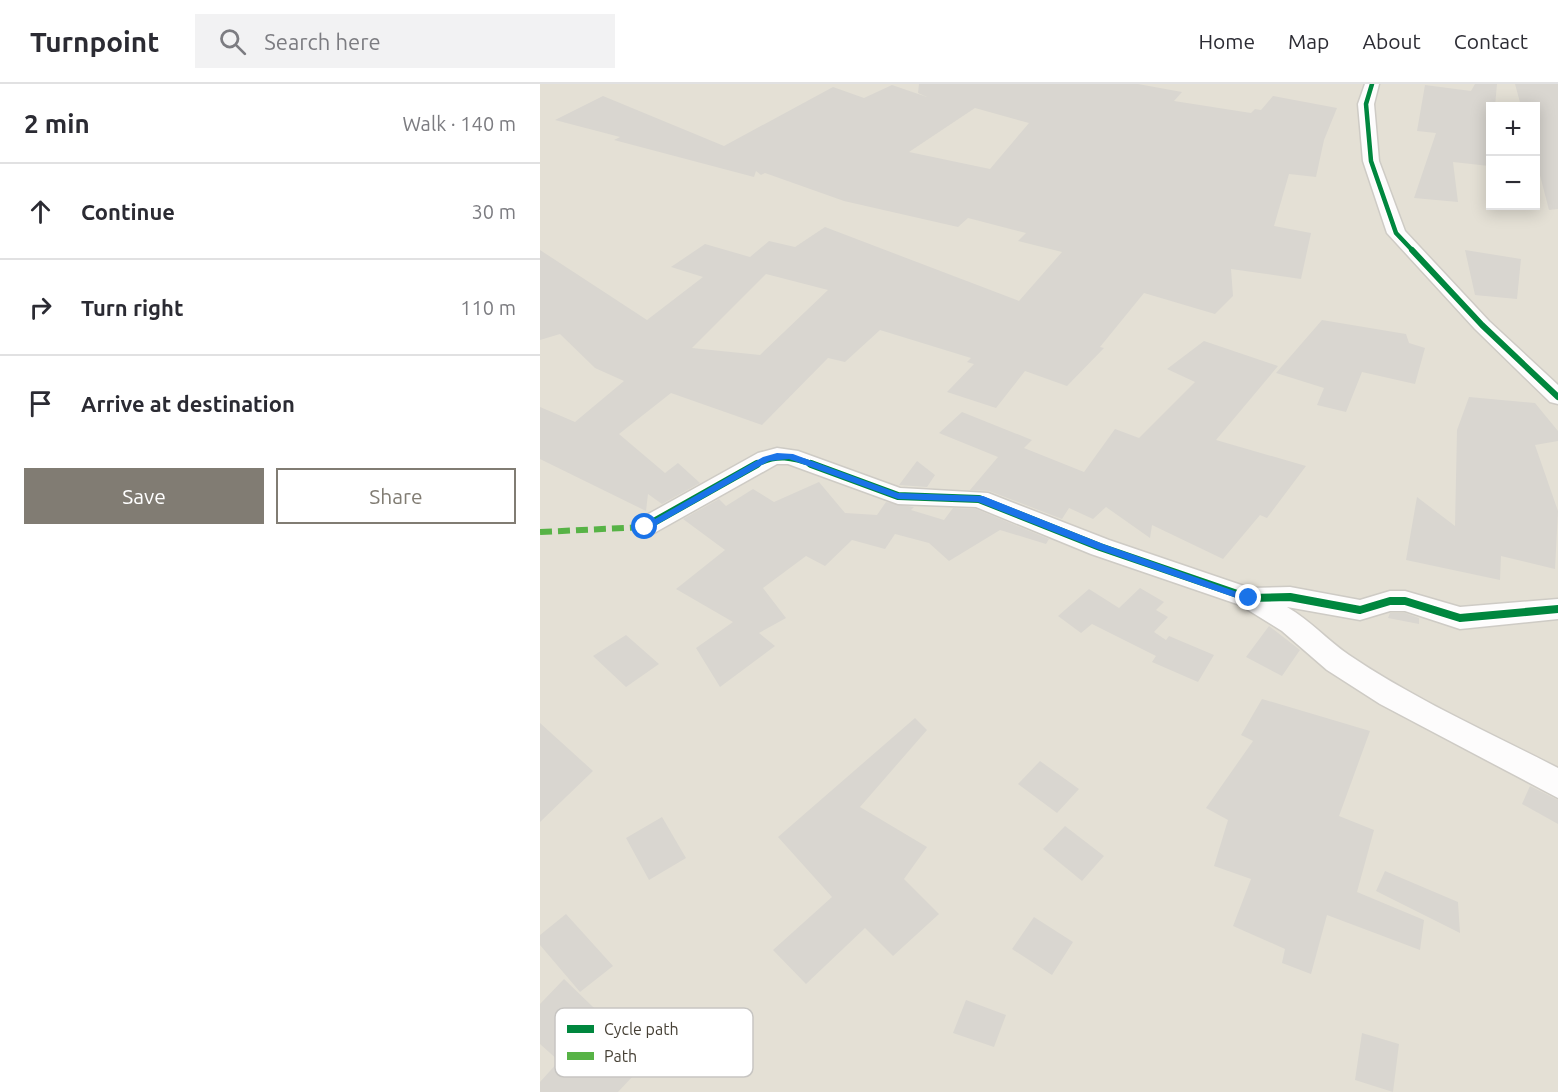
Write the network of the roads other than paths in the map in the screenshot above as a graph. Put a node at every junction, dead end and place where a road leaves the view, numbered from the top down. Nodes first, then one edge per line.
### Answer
1 (1372, 84) edge
2 (1558, 397) edge
3 (645, 527) dead end
4 (1249, 598) junction
5 (1558, 609) edge
6 (1558, 784) edge

1 - 2 street
3 - 4 street
4 - 5 street
4 - 6 street

